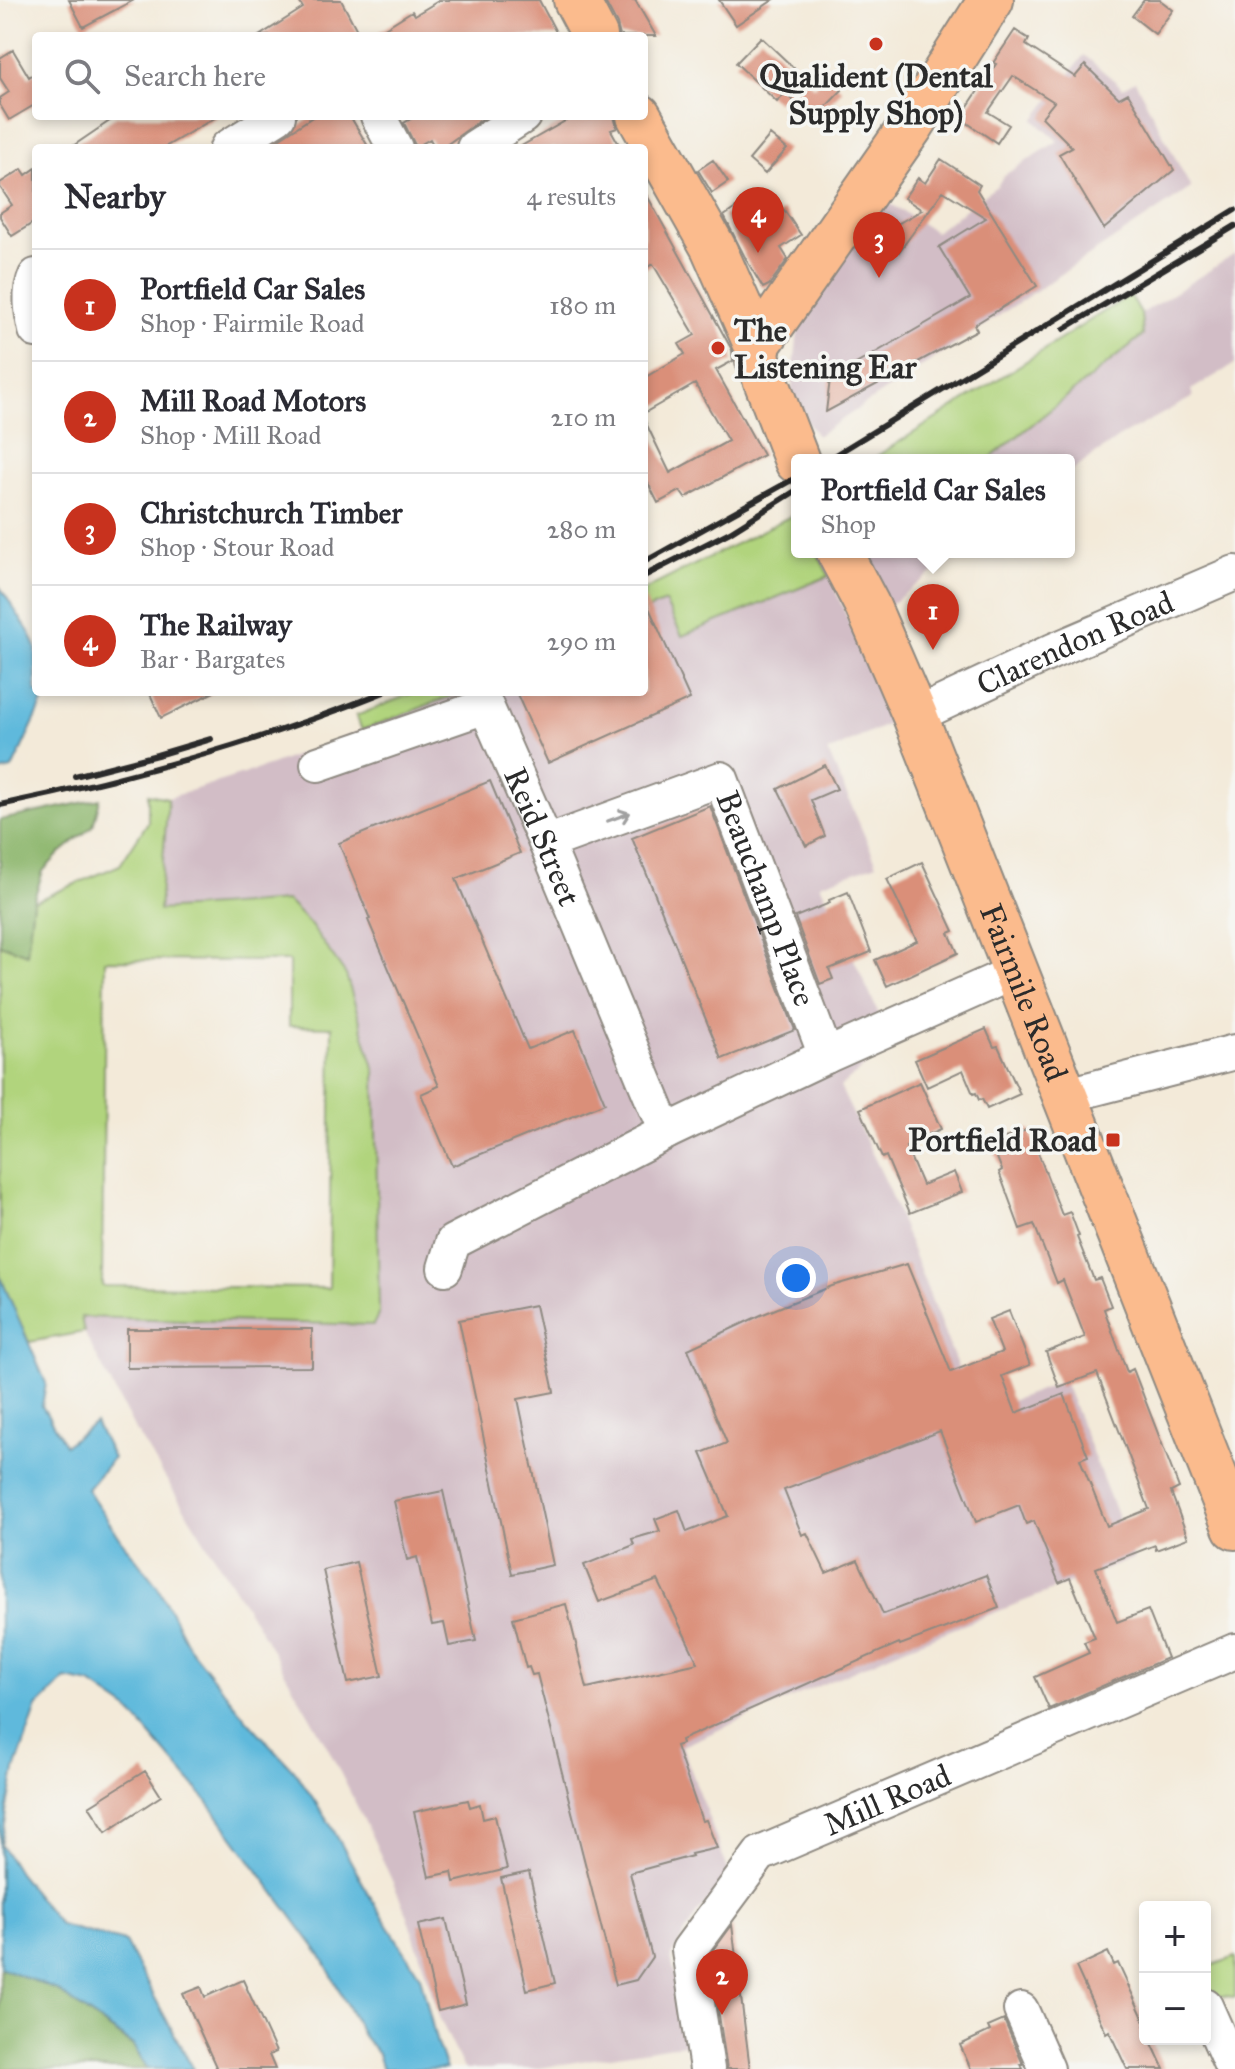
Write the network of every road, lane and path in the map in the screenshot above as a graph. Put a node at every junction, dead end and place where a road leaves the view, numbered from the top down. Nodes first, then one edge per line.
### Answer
1 (576, 0) edge
2 (991, 0) edge
3 (593, 32) edge
4 (272, 120) edge
5 (380, 120) edge
6 (517, 120) edge
7 (641, 120) edge
8 (233, 144) edge
9 (393, 144) edge
10 (480, 144) edge
11 (32, 285) edge
12 (32, 314) edge
13 (757, 346) junction
14 (793, 452) edge
15 (842, 558) edge
16 (1235, 573) edge
17 (915, 716) junction
18 (318, 764) dead end
19 (546, 843) junction
20 (1015, 972) junction
21 (1235, 1052) edge
22 (826, 1056) junction
23 (1064, 1096) junction
24 (666, 1132) junction
25 (445, 1268) dead end
26 (1235, 1527) edge
27 (1235, 1651) edge
28 (1021, 2010) dead end
29 (1211, 2020) edge
30 (707, 2069) edge
31 (1047, 2069) edge
32 (1233, 2069) edge

1 - 3 main road
2 - 13 main road
4 - 8 street
5 - 9 street
6 - 10 street
7 - 13 main road
11 - 12 street
13 - 14 main road
15 - 17 main road, Fairmile Road
16 - 17 street, Clarendon Road
17 - 20 main road, Fairmile Road
18 - 19 street, Reid Street
19 -> 22 street, Beauchamp Place
19 - 24 street, Reid Street
20 - 22 street
20 - 23 main road, Fairmile Road
21 - 23 street
22 - 24 street
23 - 26 main road, Fairmile Road
24 - 25 street
27 - 30 street, Mill Road
28 - 31 street
29 - 32 street

